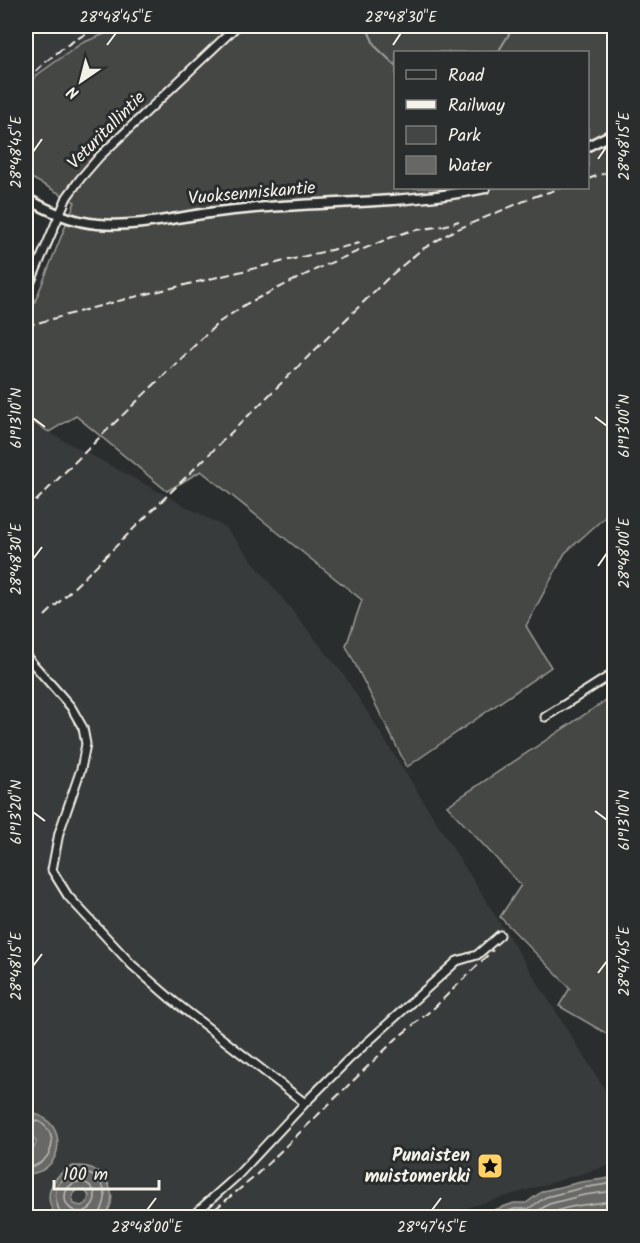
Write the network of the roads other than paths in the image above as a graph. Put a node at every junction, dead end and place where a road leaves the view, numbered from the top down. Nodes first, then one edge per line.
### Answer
1 (237, 26) edge
2 (615, 133) edge
3 (589, 146) edge
4 (480, 189) edge
5 (26, 198) edge
6 (60, 215) junction
7 (26, 294) edge
8 (26, 656) edge
9 (615, 673) edge
10 (545, 717) dead end
11 (500, 935) dead end
12 (305, 1103) junction
13 (190, 1218) edge

1 - 6 street, Veturitallintie
2 - 3 street
4 - 6 street, Vuoksenniskantie
5 - 6 street, Vuoksenniskantie
6 - 7 street, Veturitallintie
8 - 12 street
9 - 10 street
11 - 12 street
12 - 13 street

